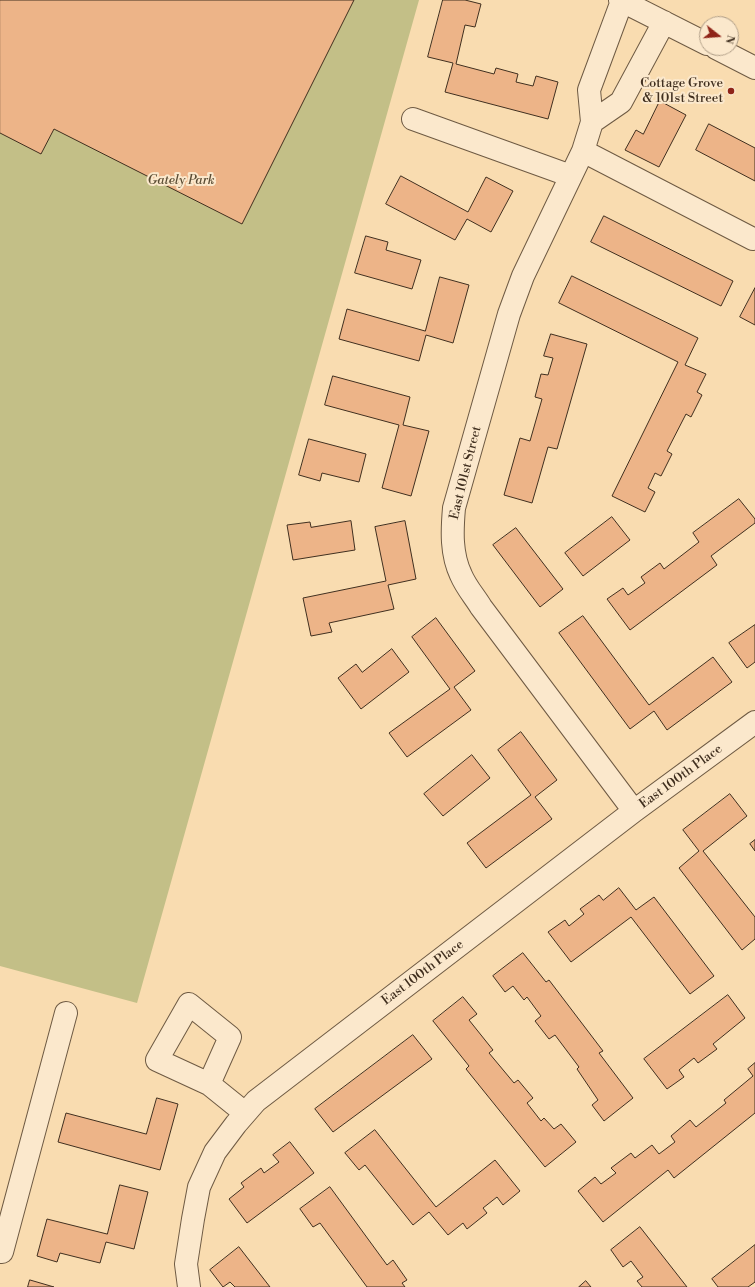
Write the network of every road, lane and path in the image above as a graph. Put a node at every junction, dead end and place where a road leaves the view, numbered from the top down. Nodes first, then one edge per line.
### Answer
1 (621, 1) edge
2 (664, 22) junction
3 (699, 40) edge
4 (732, 56) edge
5 (755, 68) edge
6 (413, 119) dead end
7 (592, 122) junction
8 (583, 151) junction
9 (571, 176) junction
10 (753, 239) dead end
11 (754, 724) edge
12 (634, 811) junction
13 (66, 1013) dead end
14 (209, 1084) dead end
15 (245, 1113) junction
16 (0, 1252) edge
17 (189, 1287) edge

1 - 2 street
1 - 7 street, East 101st Street
2 - 3 street
2 - 7 street
4 - 5 street
6 - 9 street
7 - 8 street, East 101st Street
8 - 9 street, East 101st Street
8 - 10 street
9 - 12 street, East 101st Street
11 - 12 street, East 100th Place
12 - 15 street, East 100th Place
13 - 16 street
14 - 15 street
15 - 17 street, East 100th Place

